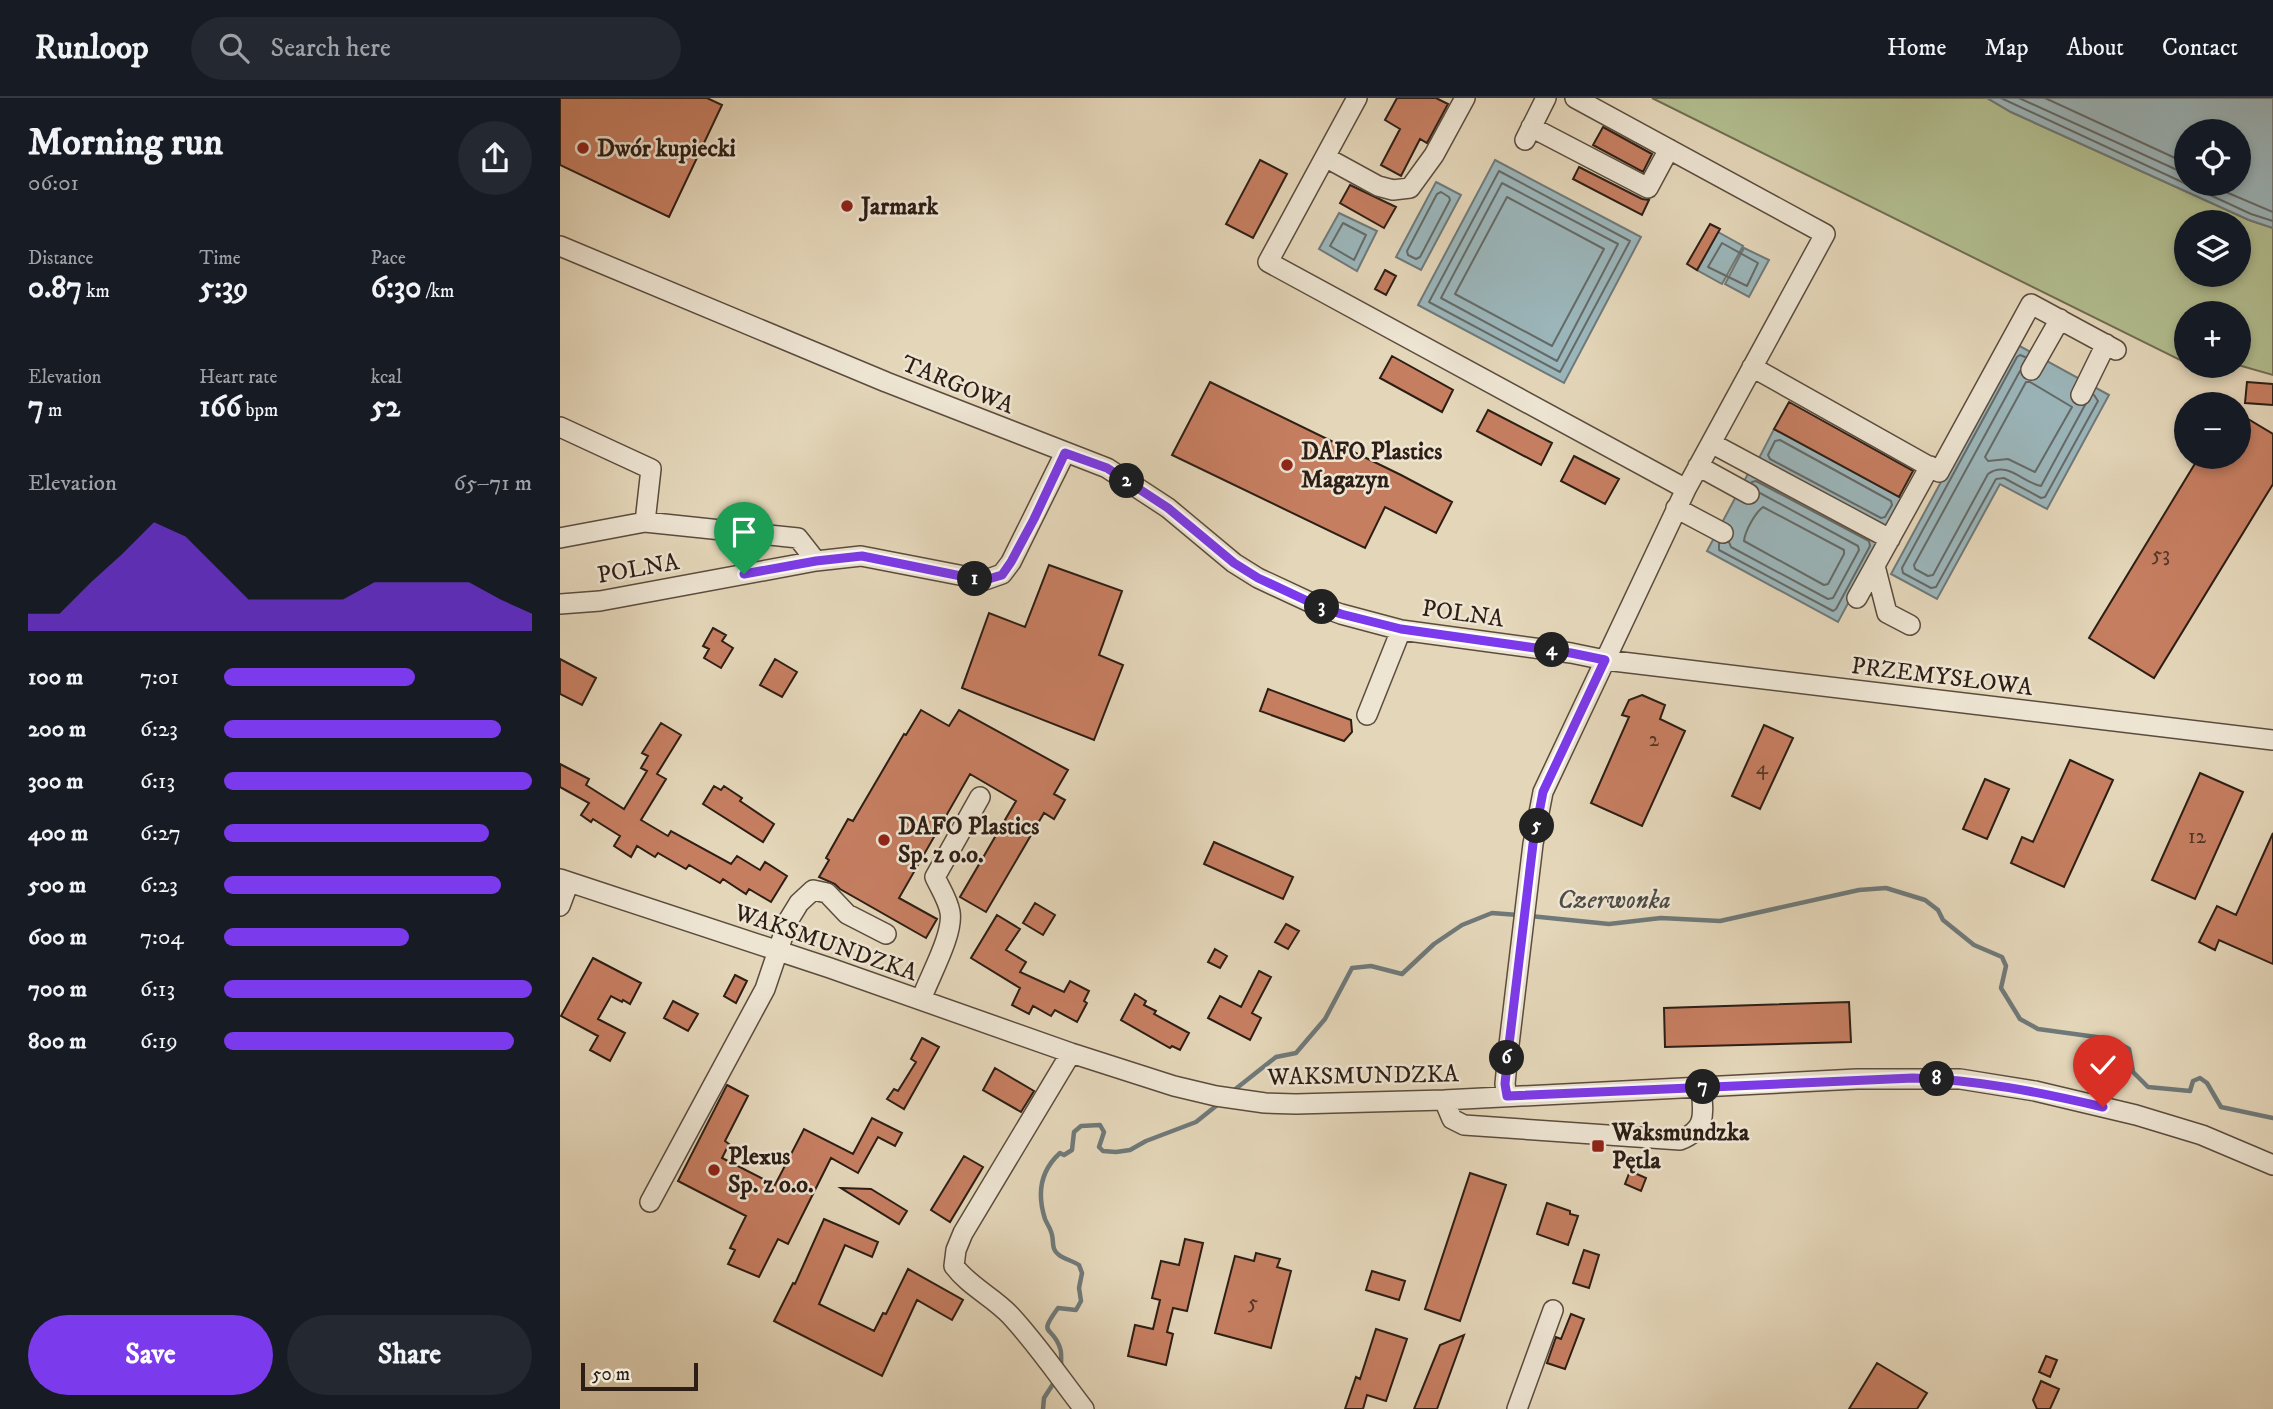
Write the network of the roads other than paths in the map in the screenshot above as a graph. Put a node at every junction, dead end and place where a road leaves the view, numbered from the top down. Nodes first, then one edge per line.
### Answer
1 (1357, 98) edge
2 (1465, 98) edge
3 (1546, 98) edge
4 (1575, 98) edge
5 (1670, 149) junction
6 (1325, 157) junction
7 (560, 246) edge
8 (2060, 319) junction
9 (1752, 368) junction
10 (2031, 370) dead end
11 (2081, 395) dead end
12 (560, 427) edge
13 (1711, 443) junction
14 (1065, 453) junction
15 (1698, 466) junction
16 (1930, 466) junction
17 (1686, 489) junction
18 (1749, 494) dead end
19 (1676, 509) junction
20 (645, 522) junction
21 (1723, 533) dead end
22 (560, 538) edge
23 (1890, 539) junction
24 (816, 561) junction
25 (1875, 566) junction
26 (1857, 598) dead end
27 (560, 604) edge
28 (1316, 605) joint
29 (1910, 625) dead end
30 (1401, 629) junction
31 (1605, 660) junction
32 (1367, 715) dead end
33 (2273, 740) edge
34 (980, 797) dead end
35 (565, 880) edge
36 (560, 906) edge
37 (886, 934) dead end
38 (778, 951) junction
39 (921, 1000) junction
40 (1071, 1053) junction
41 (1701, 1087) junction
42 (1507, 1096) junction
43 (1444, 1100) junction
44 (2273, 1165) edge
45 (650, 1202) dead end
46 (1553, 1311) dead end
47 (1084, 1409) edge
48 (1517, 1409) edge

1 - 6 street
2 - 6 street
3 - 5 street
4 - 5 street
5 - 9 street
6 - 17 street
7 - 14 street, TARGOWA
8 - 10 street
8 - 11 street
8 - 16 street
9 - 13 street
9 - 16 street
12 - 20 street
13 - 15 street
13 - 23 street
14 - 24 street, POLNA
14 - 28 street, TARGOWA
15 - 17 street
15 - 18 street
16 - 23 street
17 - 19 street
19 - 21 street
19 - 31 street
20 - 22 street
20 - 24 street
23 - 25 street
24 - 27 street, POLNA
25 - 26 street
25 - 29 street
28 - 30 street, POLNA
30 - 31 street, POLNA
30 - 32 street
31 - 33 street, PRZEMYSŁOWA
31 - 42 street
34 - 39 street
35 - 36 street
35 - 38 street, WAKSMUNDZKA
37 - 38 street
38 - 39 street, WAKSMUNDZKA
38 - 45 street
39 - 40 street, WAKSMUNDZKA
40 - 43 street, WAKSMUNDZKA
40 - 47 street
41 - 42 street, WAKSMUNDZKA
41 - 43 street
41 - 44 street, WAKSMUNDZKA
42 - 43 street, WAKSMUNDZKA
46 - 48 street

